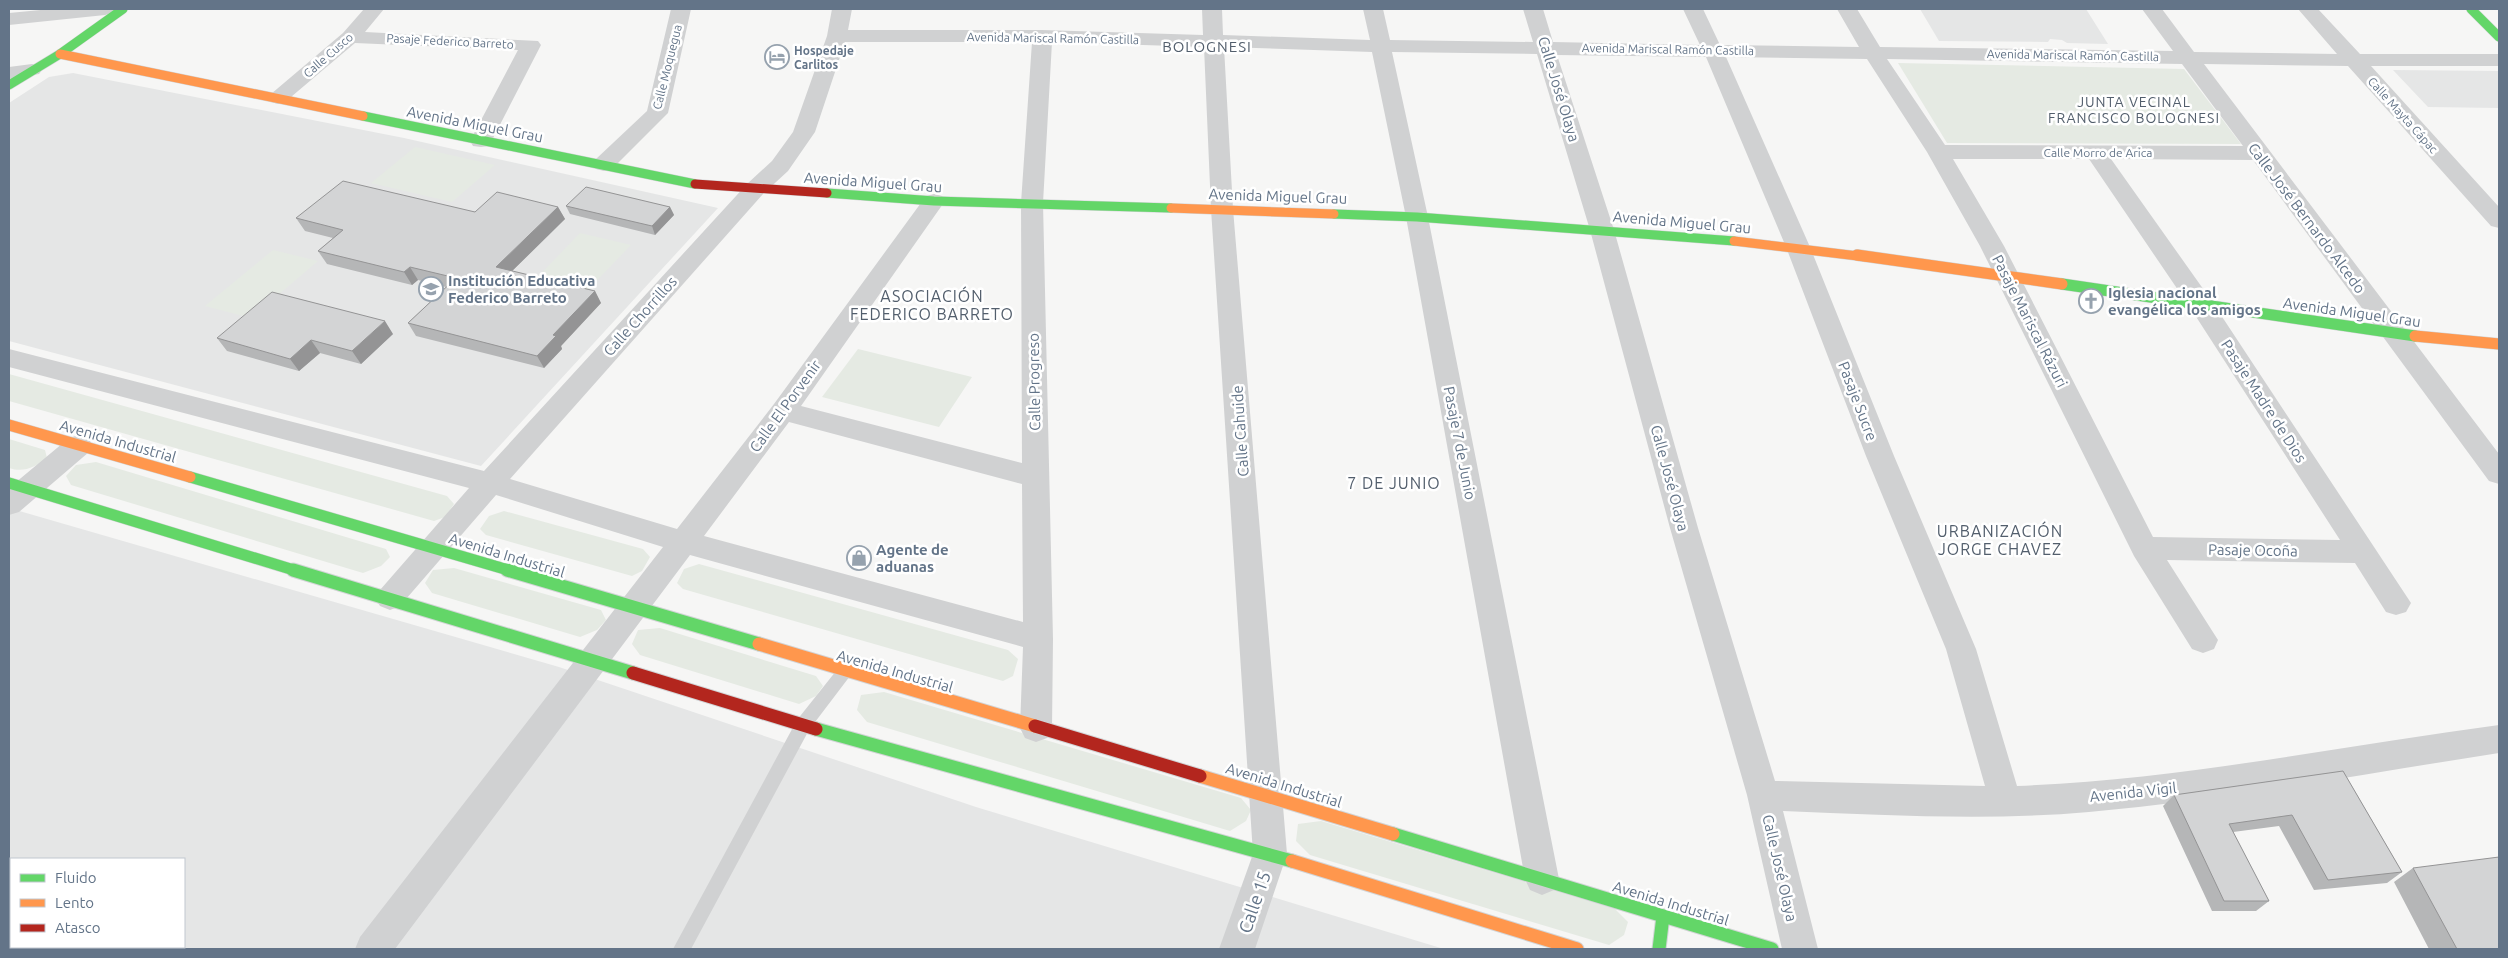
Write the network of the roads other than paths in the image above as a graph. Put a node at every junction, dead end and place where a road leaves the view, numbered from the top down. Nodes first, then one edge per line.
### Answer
1 (105, 9) edge
2 (123, 9) edge
3 (374, 9) edge
4 (681, 9) edge
5 (842, 9) edge
6 (1212, 9) edge
7 (1373, 9) edge
8 (1533, 9) edge
9 (1693, 9) edge
10 (1847, 9) edge
11 (2152, 9) edge
12 (2308, 9) edge
13 (2471, 9) edge
14 (9, 19) edge
15 (350, 36) junction
16 (837, 36) junction
17 (1042, 36) junction
18 (2499, 37) edge
19 (1215, 42) junction
20 (1382, 46) junction
21 (1546, 47) junction
22 (1713, 50) junction
23 (1873, 53) junction
24 (60, 54) junction
25 (2187, 56) junction
26 (2354, 60) junction
27 (2499, 60) edge
28 (32, 70) junction
29 (9, 73) edge
30 (9, 84) edge
31 (278, 98) junction
32 (481, 141) junction
33 (1938, 152) junction
34 (2095, 152) junction
35 (2258, 153) junction
36 (604, 164) junction
37 (755, 189) junction
38 (934, 201) junction
39 (1032, 203) junction
40 (1222, 209) junction
41 (1417, 217) junction
42 (2499, 221) edge
43 (1602, 230) junction
44 (1798, 247) junction
45 (2006, 275) junction
46 (2202, 306) junction
47 (2396, 334) junction
48 (2499, 344) edge
49 (9, 358) edge
50 (783, 411) junction
51 (9, 425) edge
52 (78, 445) junction
53 (2499, 474) edge
54 (1036, 477) junction
55 (490, 483) junction
56 (15, 492) edge
57 (683, 542) junction
58 (433, 548) junction
59 (2144, 548) junction
60 (2362, 552) junction
61 (390, 598) junction
62 (2396, 602) dead end
63 (633, 608) junction
64 (1038, 638) junction
65 (2204, 640) dead end
66 (591, 660) junction
67 (845, 671) junction
68 (803, 725) junction
69 (1036, 728) junction
70 (2499, 739) edge
71 (1763, 795) junction
72 (1268, 796) junction
73 (2005, 800) junction
74 (1270, 854) junction
75 (1542, 879) junction
76 (1663, 916) junction
77 (373, 949) edge
78 (682, 949) edge
79 (1237, 949) edge
80 (1577, 949) edge
81 (1660, 949) edge
82 (1772, 949) edge
83 (1800, 949) edge

1 - 14 street
2 - 24 main road
3 - 15 street, Calle Cusco
4 - 36 street, Calle Moquegua
5 - 16 street, Calle Chorrillos
6 - 19 street, Calle Cahuide
7 - 20 street, Pasaje 7 de Junio
8 - 21 street, Calle José Olaya
9 - 22 street, Pasaje Sucre
10 - 23 street, Pasaje Mariscal Rázuri
11 - 25 street, Calle José Bernardo Alcedo
12 - 26 street, Calle Mayta Cápac
13 - 18 main road
15 - 31 street, Calle Cusco
15 - 32 street, Pasaje Federico Barreto
16 - 17 street, Avenida Mariscal Ramón Castilla
16 - 37 street, Calle Chorrillos
17 - 19 street, Avenida Mariscal Ramón Castilla
17 - 39 street, Calle Progreso
19 - 20 street, Avenida Mariscal Ramón Castilla
19 - 40 street, Calle Cahuide
20 - 21 street, Avenida Mariscal Ramón Castilla
20 - 41 street, Pasaje 7 de Junio
21 - 22 street, Avenida Mariscal Ramón Castilla
21 - 43 street, Calle José Olaya
22 - 23 street, Avenida Mariscal Ramón Castilla
22 - 44 street, Pasaje Sucre
23 - 25 street, Avenida Mariscal Ramón Castilla
23 - 33 street, Pasaje Mariscal Rázuri
24 - 28 main road
24 - 31 main road, Avenida Miguel Grau
25 - 26 street, Avenida Mariscal Ramón Castilla
25 - 35 street, Calle José Bernardo Alcedo
26 - 27 street, Avenida Mariscal Ramón Castilla
26 - 42 street, Calle Mayta Cápac
28 - 29 street
28 - 30 main road
31 - 32 main road, Avenida Miguel Grau
32 - 36 main road, Avenida Miguel Grau
33 - 34 street, Calle Morro de Arica
33 - 45 street, Pasaje Mariscal Rázuri
34 - 35 street, Calle Morro de Arica
34 - 46 street, Pasaje Madre de Dios
35 - 47 street, Calle José Bernardo Alcedo
36 - 37 main road, Avenida Miguel Grau
37 - 38 main road, Avenida Miguel Grau
37 - 55 street, Calle Chorrillos
38 - 39 main road, Avenida Miguel Grau
38 - 50 street, Calle El Porvenir
39 - 40 main road, Avenida Miguel Grau
39 - 54 street, Calle Progreso
40 - 41 main road, Avenida Miguel Grau
40 - 72 street, Calle Cahuide
41 - 43 main road, Avenida Miguel Grau
41 - 75 street, Pasaje 7 de Junio
43 - 44 main road, Avenida Miguel Grau
43 - 71 street, Calle José Olaya
44 - 45 main road, Avenida Miguel Grau
44 - 73 street, Pasaje Sucre
45 - 46 main road, Avenida Miguel Grau
45 - 59 street, Pasaje Mariscal Rázuri
46 - 47 main road, Avenida Miguel Grau
46 - 60 street, Pasaje Madre de Dios
47 - 48 main road, Avenida Miguel Grau
47 - 53 street, Calle José Bernardo Alcedo
49 - 55 street
50 - 54 street
50 - 57 street, Calle El Porvenir
51 - 52 main road, Avenida Industrial
52 - 56 street
52 - 58 main road, Avenida Industrial
54 - 64 street, Calle Progreso
55 - 57 street
55 - 58 street, Calle Chorrillos
56 - 61 main road
57 - 63 street, Calle El Porvenir
57 - 64 street
58 - 61 street, Calle Chorrillos
58 - 63 main road, Avenida Industrial
59 - 60 street, Pasaje Ocoña
59 - 65 street, Pasaje Mariscal Rázuri
60 - 62 street, Pasaje Madre de Dios
61 - 66 main road
63 - 66 street, Calle El Porvenir
63 - 67 main road, Avenida Industrial
64 - 69 street, Calle Progreso
66 - 68 main road
66 - 77 street, Calle El Porvenir
67 - 68 lane
67 - 69 main road, Avenida Industrial
68 - 74 main road
68 - 78 lane
69 - 72 main road, Avenida Industrial
70 - 73 street, Avenida Vigil
71 - 73 street, Avenida Vigil
71 - 83 street, Calle José Olaya
72 - 74 street, Calle Cahuide
72 - 75 main road, Avenida Industrial
74 - 79 street, Calle 15
74 - 80 main road
75 - 76 main road, Avenida Industrial
76 - 81 main road
76 - 82 main road, Avenida Industrial

